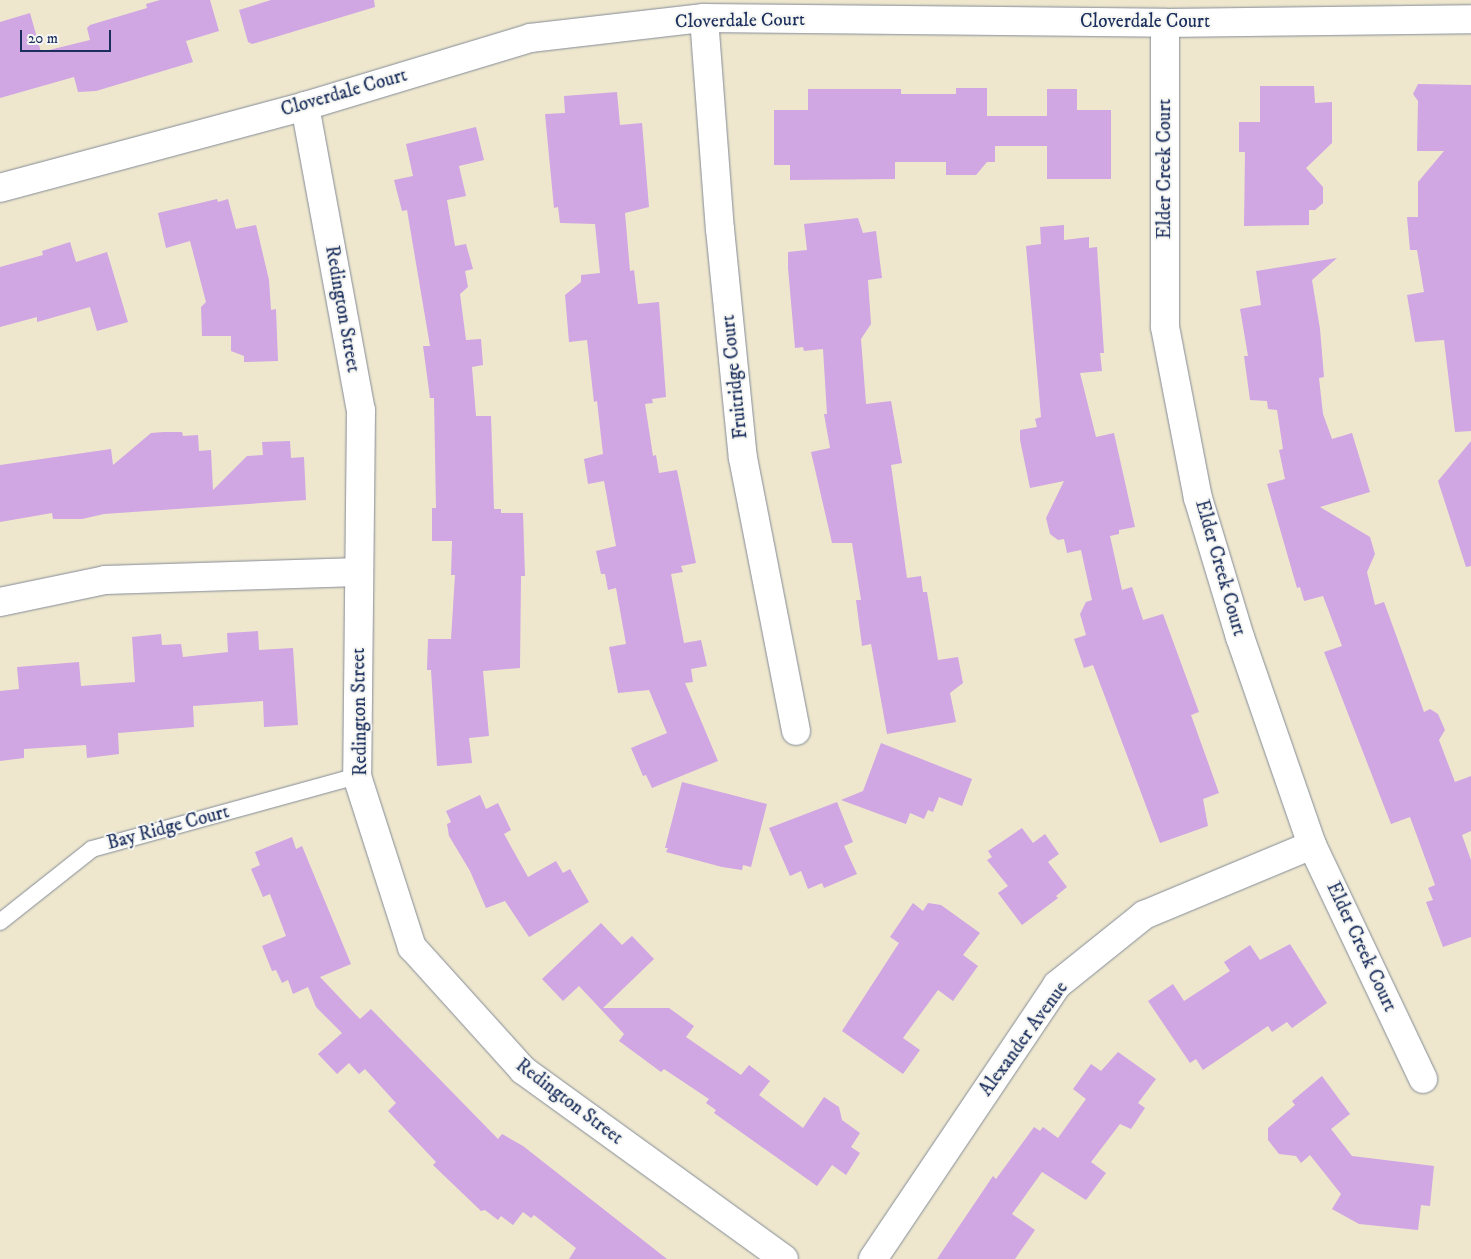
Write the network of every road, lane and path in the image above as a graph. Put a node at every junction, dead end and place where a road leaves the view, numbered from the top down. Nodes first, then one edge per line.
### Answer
1 (704, 18) junction
2 (1471, 19) edge
3 (1165, 23) junction
4 (305, 106) junction
5 (0, 188) edge
6 (360, 572) junction
7 (0, 602) edge
8 (796, 731) dead end
9 (357, 776) junction
10 (1312, 845) junction
11 (0, 922) edge
12 (1424, 1079) dead end
13 (784, 1259) edge
14 (873, 1259) edge

1 - 3 street, Cloverdale Court
1 - 4 street, Cloverdale Court
1 - 8 street, Fruitridge Court
2 - 3 street, Cloverdale Court
3 - 10 street, Elder Creek Court
4 - 5 street, Cloverdale Court
4 - 6 street, Redington Street
6 - 7 street
6 - 9 street, Redington Street
9 - 11 lane, Bay Ridge Court
9 - 13 street, Redington Street
10 - 12 street, Elder Creek Court
10 - 14 street, Alexander Avenue

